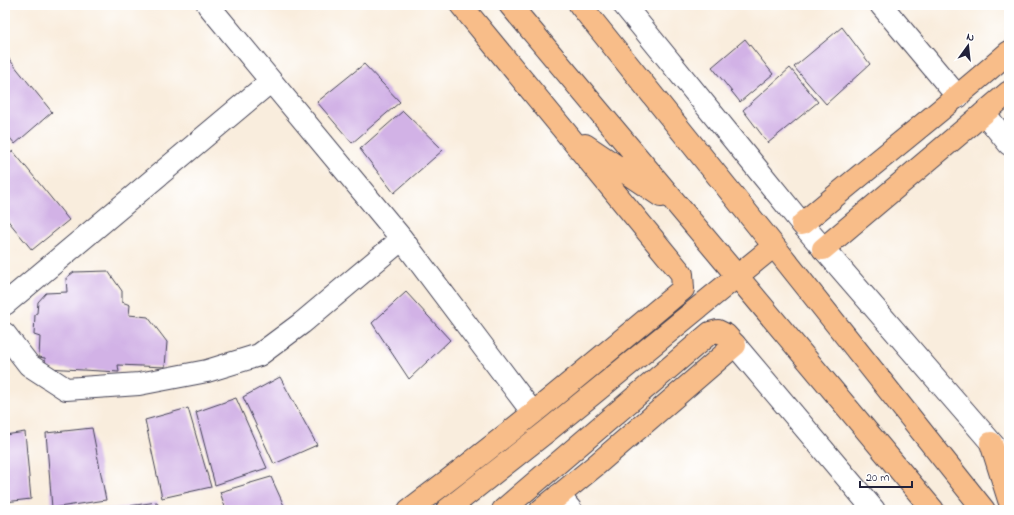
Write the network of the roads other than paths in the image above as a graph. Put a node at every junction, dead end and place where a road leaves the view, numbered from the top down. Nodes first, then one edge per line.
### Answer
1 (208, 5) edge
2 (461, 5) edge
3 (510, 5) edge
4 (580, 5) edge
5 (624, 5) edge
6 (881, 5) edge
7 (1009, 52) edge
8 (271, 81) junction
9 (1009, 92) edge
10 (958, 97) junction
11 (984, 113) junction
12 (564, 131) junction
13 (1009, 144) edge
14 (682, 211) junction
15 (802, 224) junction
16 (402, 239) junction
17 (774, 246) junction
18 (823, 249) junction
19 (738, 277) junction
20 (5, 304) edge
21 (5, 334) edge
22 (735, 346) junction
23 (533, 413) junction
24 (992, 443) junction
25 (1009, 463) edge
26 (1009, 500) edge
27 (565, 503) edge
28 (926, 505) edge
29 (409, 510) edge
30 (447, 510) edge
31 (503, 510) edge
32 (541, 510) edge
33 (874, 510) edge
34 (984, 510) edge

1 - 8 street
2 - 12 main road
3 - 14 main road
4 - 17 main road
5 - 15 street
6 - 10 street
7 - 10 main road
8 - 16 street
8 - 20 street
9 - 11 main road
10 - 15 main road
11 - 13 street
11 - 18 main road
12 - 14 main road
12 - 23 main road
14 - 19 main road
15 - 18 street
16 - 21 street
16 - 23 street
17 - 19 main road
17 - 34 main road
18 - 24 street
19 - 28 main road
19 - 30 main road
22 - 27 main road
22 - 31 main road
22 - 33 street
23 - 29 main road
24 - 25 street
24 - 26 main road
27 - 32 main road

